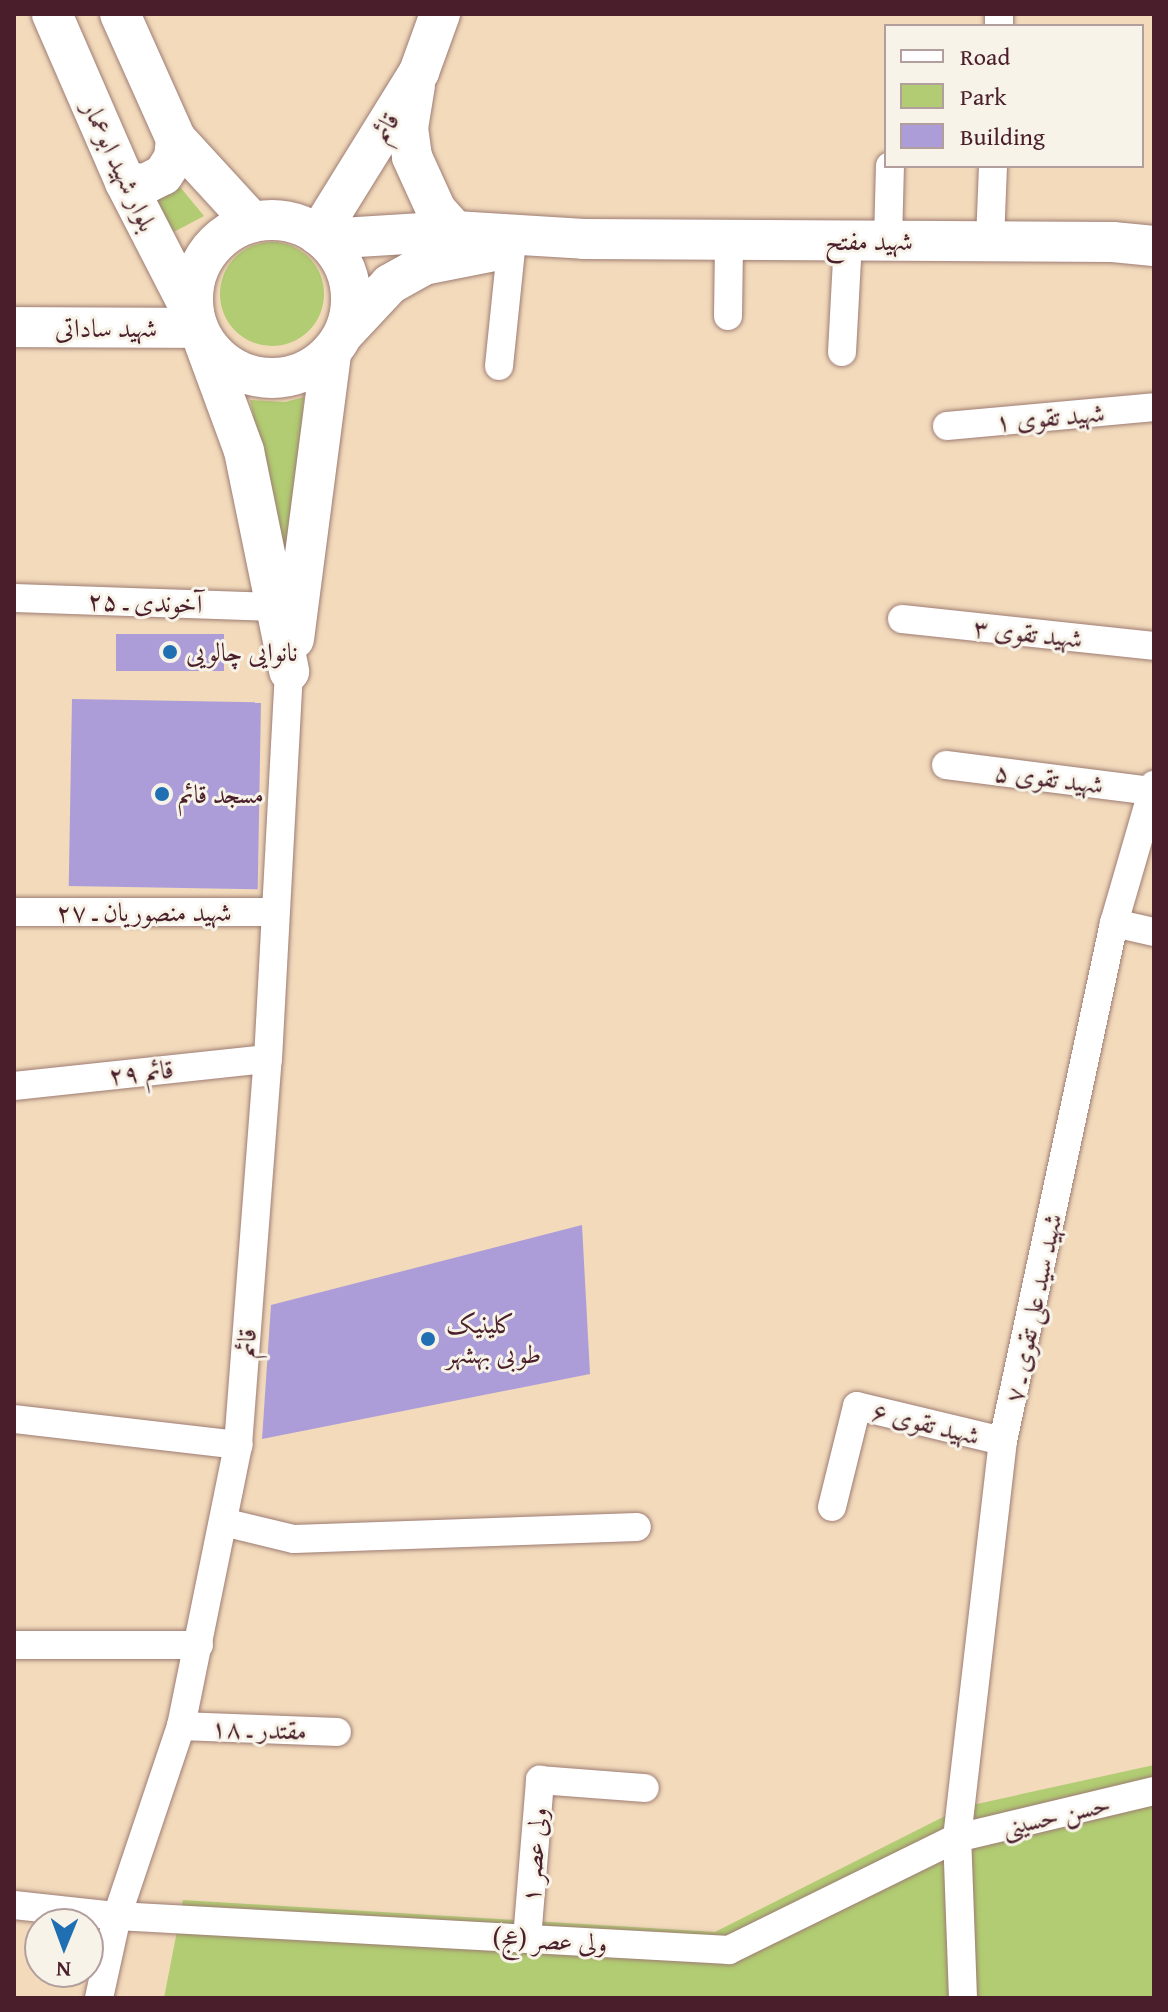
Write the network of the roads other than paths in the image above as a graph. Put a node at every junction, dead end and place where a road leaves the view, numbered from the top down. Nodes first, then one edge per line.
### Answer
1 (52, 14) edge
2 (120, 14) edge
3 (440, 14) edge
4 (419, 72) junction
5 (176, 139) junction
6 (890, 168) edge
7 (993, 168) edge
8 (125, 182) junction
9 (252, 222) junction
10 (455, 231) junction
11 (322, 237) junction
12 (584, 239) junction
13 (729, 240) junction
14 (848, 241) junction
15 (888, 241) junction
16 (990, 241) junction
17 (1154, 246) edge
18 (511, 249) junction
19 (728, 316) dead end
20 (14, 327) edge
21 (198, 327) junction
22 (338, 343) junction
23 (842, 352) dead end
24 (499, 366) dead end
25 (1154, 407) edge
26 (947, 426) dead end
27 (14, 598) edge
28 (275, 607) junction
29 (902, 619) dead end
30 (1154, 646) edge
31 (289, 671) junction
32 (946, 765) dead end
33 (1153, 788) edge
34 (14, 912) edge
35 (275, 912) junction
36 (1114, 923) junction
37 (1154, 932) edge
38 (268, 1059) junction
39 (14, 1086) edge
40 (14, 1419) edge
41 (1003, 1441) junction
42 (238, 1445) junction
43 (832, 1507) dead end
44 (223, 1522) junction
45 (637, 1527) dead end
46 (14, 1645) edge
47 (199, 1645) junction
48 (181, 1726) junction
49 (337, 1732) dead end
50 (645, 1788) dead end
51 (1154, 1791) edge
52 (957, 1838) junction
53 (14, 1905) edge
54 (117, 1916) junction
55 (527, 1939) junction
56 (99, 1998) edge
57 (963, 1998) edge

1 - 8 street, بلوار شهید ابوعمار
2 - 5 street
3 - 4 street, قائم
4 - 10 street
4 - 11 street, قائم
5 - 8 street
5 - 9 street
6 - 15 street
7 - 16 street
8 - 21 street, بلوار شهید ابوعمار
9 - 11 street
9 - 21 street
10 - 11 street
10 - 12 street
11 - 22 street
12 - 13 street, شهید مفتح
12 - 18 street
13 - 14 street, شهید مفتح
13 - 19 street
14 - 15 street, شهید مفتح
14 - 23 street
15 - 16 street, شهید مفتح
16 - 17 street, شهید مفتح
18 - 22 street
18 - 24 street
20 - 21 street, شهید ساداتی
21 - 22 street
21 - 28 street
22 - 31 street
25 - 26 street, شهید تقوی ۱
27 - 28 street, آخوندی ـ ۲۵
28 - 31 street
29 - 30 street, شهید تقوی ۳
31 - 35 street, قائم
32 - 33 street, شهید تقوی ۵
33 - 36 street, شهید سید علی تقوی ـ ۷
34 - 35 street, شهید منصوریان ـ ۲۷
35 - 38 street, قائم
36 - 37 street
36 - 41 street, شهید سید علی تقوی ـ ۷
38 - 39 street, قائم ۲۹
38 - 42 street, قائم
40 - 42 street
41 - 43 street, شهید تقوی ۶
41 - 52 street, شهید سید علی تقوی ـ ۷
42 - 44 street, قائم
44 - 45 street
44 - 47 street, قائم
46 - 47 street
47 - 48 street, قائم
48 - 49 street, مقتدر ـ ۱۸
48 - 54 street, قائم
50 - 55 street, ولی عصر ۱
51 - 52 street, حسن حسینی
52 - 55 street, ولی عصر (عج)
52 - 57 street, شهید سید علی تقوی ـ ۷
53 - 54 street, ولی عصر (عج)
54 - 55 street, ولی عصر (عج)
54 - 56 street, قائم

